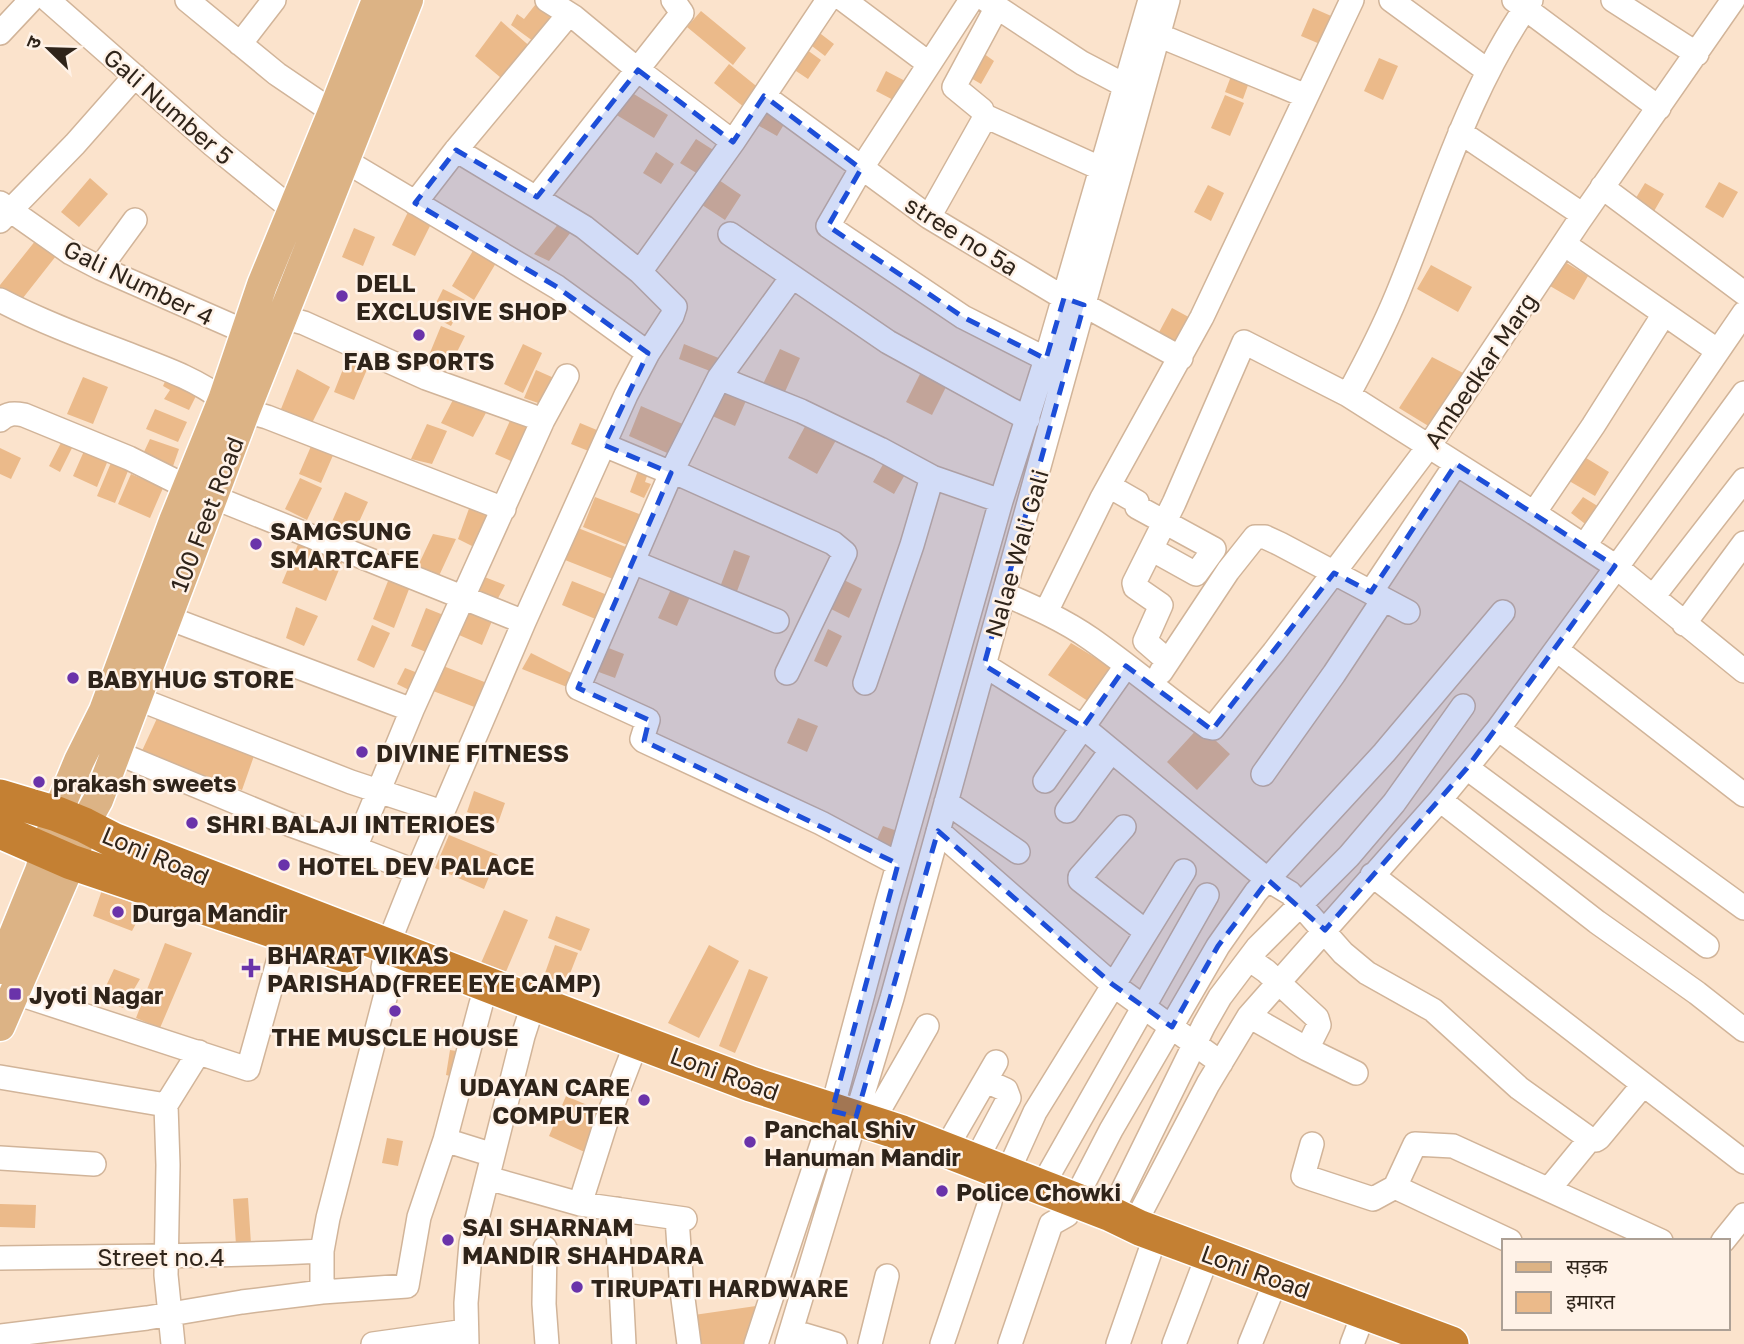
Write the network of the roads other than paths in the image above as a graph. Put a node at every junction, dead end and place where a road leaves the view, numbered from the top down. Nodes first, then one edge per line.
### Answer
1 (32, 0) edge
2 (48, 0) edge
3 (187, 0) edge
4 (274, 0) edge
5 (377, 0) edge
6 (408, 0) edge
7 (674, 0) edge
8 (828, 0) edge
9 (844, 0) edge
10 (971, 0) edge
11 (1150, 0) edge
12 (1168, 0) edge
13 (1352, 0) edge
14 (1391, 0) edge
15 (1613, 0) edge
16 (1733, 0) edge
17 (1523, 3) edge
18 (992, 4) edge
19 (561, 5) edge
20 (0, 33) edge
21 (1158, 35) junction
22 (240, 44) junction
23 (1697, 54) junction
24 (928, 63) junction
25 (638, 70) junction
26 (1488, 71) junction
27 (135, 76) junction
28 (1126, 86) junction
29 (764, 96) junction
30 (1306, 96) junction
31 (1659, 108) junction
32 (333, 112) junction
33 (985, 116) junction
34 (1461, 132) junction
35 (733, 142) junction
36 (456, 150) junction
37 (344, 160) junction
38 (861, 169) junction
39 (1102, 169) junction
40 (1602, 187) junction
41 (537, 197) junction
42 (415, 203) junction
43 (293, 210) junction
44 (3, 212) edge
45 (1583, 215) junction
46 (929, 217) junction
47 (135, 220) dead end
48 (730, 234) dead end
49 (1564, 244) junction
50 (100, 268) junction
51 (640, 272) junction
52 (792, 278) junction
53 (1744, 293) edge
54 (0, 300) edge
55 (1074, 302) junction
56 (1744, 313) edge
57 (1664, 314) junction
58 (266, 331) junction
59 (1718, 351) junction
60 (648, 352) junction
61 (1181, 358) junction
62 (1046, 359) junction
63 (567, 376) dead end
64 (719, 378) junction
65 (1744, 393) edge
66 (1348, 395) junction
67 (234, 406) junction
68 (5, 414) edge
69 (1028, 419) junction
70 (543, 420) junction
71 (604, 445) junction
72 (1429, 446) junction
73 (1456, 464) junction
74 (672, 471) junction
75 (932, 478) junction
76 (1744, 480) edge
77 (1109, 486) junction
78 (200, 492) junction
79 (1001, 501) junction
80 (504, 509) junction
81 (1534, 513) junction
82 (1165, 522) junction
83 (1744, 543) edge
84 (1586, 545) junction
85 (1151, 549) junction
86 (633, 562) junction
87 (1615, 566) junction
88 (1334, 573) junction
89 (1004, 594) junction
90 (1377, 596) junction
91 (1653, 597) junction
92 (463, 599) junction
93 (1046, 612) junction
94 (1408, 612) dead end
95 (1503, 612) dead end
96 (166, 617) junction
97 (777, 621) dead end
98 (524, 622) junction
99 (1684, 624) junction
100 (1557, 650) junction
101 (1168, 661) junction
102 (985, 665) junction
103 (1126, 666) junction
104 (1744, 671) edge
105 (787, 673) dead end
106 (865, 682) dead end
107 (1152, 686) junction
108 (136, 698) junction
109 (1463, 706) dead end
110 (412, 710) junction
111 (1083, 727) junction
112 (1498, 729) junction
113 (1111, 751) junction
114 (115, 752) junction
115 (1467, 768) junction
116 (1263, 774) dead end
117 (1045, 781) dead end
118 (379, 791) junction
119 (1744, 795) edge
120 (0, 797) edge
121 (1440, 800) junction
122 (946, 802) junction
123 (1067, 811) dead end
124 (442, 812) junction
125 (71, 820) junction
126 (1124, 827) dead end
127 (0, 831) edge
128 (938, 831) junction
129 (355, 848) junction
130 (1018, 852) dead end
131 (59, 856) junction
132 (898, 863) junction
133 (1184, 871) dead end
134 (417, 872) junction
135 (1372, 875) junction
136 (1268, 880) junction
137 (1208, 895) dead end
138 (1300, 905) junction
139 (1744, 908) edge
140 (1325, 930) junction
141 (1145, 931) junction
142 (1707, 946) dead end
143 (280, 955) dead end
144 (1249, 959) junction
145 (387, 962) junction
146 (0, 968) edge
147 (1280, 983) junction
148 (1112, 984) junction
149 (28, 997) dead end
150 (481, 1004) junction
151 (1143, 1006) junction
152 (531, 1011) junction
153 (1249, 1016) junction
154 (0, 1026) edge
155 (927, 1026) dead end
156 (1172, 1027) junction
157 (1744, 1030) edge
158 (1195, 1044) junction
159 (1307, 1049) junction
160 (199, 1052) junction
161 (631, 1057) junction
162 (1221, 1063) junction
163 (1356, 1073) dead end
164 (0, 1077) edge
165 (1643, 1085) junction
166 (166, 1105) junction
167 (846, 1119) junction
168 (1590, 1139) junction
169 (444, 1140) junction
170 (1312, 1144) dead end
171 (493, 1155) junction
172 (960, 1156) junction
173 (0, 1158) edge
174 (1744, 1162) edge
175 (93, 1164) dead end
176 (488, 1178) junction
177 (1395, 1186) junction
178 (999, 1188) junction
179 (1041, 1188) junction
180 (1549, 1189) junction
181 (580, 1204) junction
182 (617, 1209) junction
183 (1064, 1213) junction
184 (1744, 1215) edge
185 (1132, 1229) junction
186 (1506, 1239) edge
187 (1657, 1239) edge
188 (1725, 1239) edge
189 (545, 1248) dead end
190 (322, 1251) junction
191 (166, 1254) junction
192 (0, 1258) edge
193 (1204, 1265) junction
194 (887, 1276) dead end
195 (1272, 1290) junction
196 (323, 1292) junction
197 (169, 1315) junction
198 (1356, 1334) edge
199 (0, 1336) edge
200 (466, 1338) edge
201 (789, 1338) edge
202 (173, 1344) edge
203 (373, 1344) edge
204 (547, 1344) edge
205 (624, 1344) edge
206 (689, 1344) edge
207 (757, 1344) edge
208 (835, 1344) edge
209 (870, 1344) edge
210 (942, 1344) edge
211 (1010, 1344) edge
212 (1118, 1344) edge
213 (1174, 1344) edge
214 (1250, 1344) edge
215 (1414, 1344) edge
216 (1451, 1344) edge

1 - 20 street
2 - 27 street, Gali Number 5
3 - 22 street
4 - 22 street
5 - 32 main road, 100 Feet Road
6 - 37 main road, 100 Feet Road
7 - 25 street
8 - 29 street
9 - 24 street
10 - 24 street
11 - 28 street
12 - 21 street, Nalae Wali Gali
13 - 30 street
14 - 26 street
15 - 23 street
16 - 23 street, Ambedkar Marg
17 - 26 street
17 - 31 street
18 - 28 street
18 - 33 street
19 - 25 street
19 - 36 street
21 - 30 street
21 - 55 street, Nalae Wali Gali
22 - 32 street
23 - 31 street, Ambedkar Marg
24 - 38 street
25 - 35 street
25 - 41 street
26 - 34 street
27 - 43 street, Gali Number 5
27 - 44 street
28 - 39 street
29 - 35 street
29 - 38 street, stree no 5a
30 - 61 street
31 - 40 street, Ambedkar Marg
32 - 43 main road, 100 Feet Road
33 - 39 street
33 - 46 street
34 - 45 street
34 - 66 street
35 - 51 street
36 - 41 street
36 - 42 street
37 - 42 street
37 - 58 main road, 100 Feet Road
38 - 46 street, stree no 5a
38 - 62 street
39 - 55 street
40 - 45 street, Ambedkar Marg
40 - 53 street
41 - 51 street
42 - 60 street
43 - 58 main road, 100 Feet Road
44 - 50 street, Gali Number 4
45 - 49 street, Ambedkar Marg
46 - 55 street, stree no 5a
47 - 50 street
48 - 52 street
49 - 57 street
49 - 72 street, Ambedkar Marg
50 - 58 street, Gali Number 4
51 - 60 street
52 - 64 street
52 - 69 street
54 - 67 street
55 - 61 street, stree no 5a
55 - 62 street
55 - 89 street, Nalae Wali Gali
56 - 59 street
57 - 59 street
57 - 81 street
58 - 67 main road, 100 Feet Road
58 - 70 street, Gali Number 4
59 - 84 street
60 - 71 street
61 - 77 street
62 - 69 street
63 - 70 street
64 - 74 street
64 - 75 street
65 - 87 street
66 - 72 street
66 - 82 street
67 - 78 main road, 100 Feet Road
67 - 80 street
68 - 78 street
69 - 79 street
70 - 80 street
71 - 74 street
71 - 98 street
72 - 73 street
72 - 88 street, Ambedkar Marg
73 - 81 street
73 - 90 street
74 - 86 street
74 - 105 street
75 - 79 street
75 - 106 street
76 - 91 street
77 - 82 street
77 - 93 street
78 - 92 street
78 - 96 main road, 100 Feet Road
78 - 125 main road, 100 Feet Road
79 - 132 street
80 - 92 street
81 - 84 street
82 - 85 street
82 - 85 street
83 - 99 street
84 - 87 street
85 - 101 street
86 - 97 street
86 - 132 street
87 - 91 street
87 - 100 street
88 - 90 street
88 - 101 street
88 - 107 street, Ambedkar Marg
89 - 93 street
89 - 102 street, Nalae Wali Gali
90 - 94 street
90 - 116 street
91 - 99 street
92 - 98 street
92 - 110 street
93 - 103 street
95 - 136 street
96 - 108 main road, 100 Feet Road
96 - 110 street
98 - 124 street
99 - 104 street
100 - 112 street
100 - 119 street
101 - 107 street
102 - 111 street
102 - 122 street, Nalae Wali Gali
103 - 107 street
103 - 111 street
108 - 114 main road, 100 Feet Road
108 - 118 street
109 - 138 street
110 - 118 street
111 - 113 street
111 - 117 street
112 - 115 street
112 - 139 street
113 - 123 street
113 - 136 street
114 - 125 main road, 100 Feet Road
114 - 129 street
115 - 121 street
115 - 142 street
118 - 124 street
118 - 129 street
120 - 125 highway, Loni Road
121 - 135 street
121 - 157 street
122 - 128 street, Nalae Wali Gali
122 - 130 street
124 - 134 street
125 - 131 main road, 100 Feet Road
125 - 145 highway, Loni Road
126 - 141 street
127 - 131 highway, Loni Road
128 - 148 street
128 - 167 street, Nalae Wali Gali
129 - 134 street
131 - 145 highway, Loni Road
131 - 146 main road, 100 Feet Road
131 - 154 main road, 100 Feet Road
132 - 167 street
133 - 141 street
134 - 145 street
135 - 140 street
135 - 165 street
136 - 138 street
136 - 156 street
137 - 151 street
138 - 140 street
138 - 144 street
140 - 147 street
140 - 168 street
141 - 148 street
143 - 160 street
144 - 147 street
144 - 158 street
145 - 150 highway, Loni Road
145 - 152 highway, Loni Road
145 - 190 street
147 - 153 street
147 - 159 street
148 - 151 street
148 - 178 street
149 - 160 street
150 - 152 highway, Loni Road
150 - 169 street
151 - 156 street
151 - 179 street
152 - 161 highway, Loni Road
152 - 167 highway, Loni Road
152 - 171 street
153 - 159 street
153 - 162 street
155 - 167 street
156 - 158 street
156 - 183 street
158 - 162 street
158 - 185 street
159 - 163 street
160 - 166 street
161 - 167 highway, Loni Road
161 - 181 street
162 - 185 street
164 - 166 street
165 - 168 street
165 - 174 street
166 - 191 street
167 - 172 highway, Loni Road
167 - 183 highway, Loni Road
167 - 201 street
167 - 207 street
168 - 180 street
169 - 171 street
169 - 196 street
170 - 177 street
171 - 176 street
172 - 172 street
172 - 178 highway, Loni Road
173 - 175 street
176 - 181 street
176 - 200 street
177 - 180 street
177 - 186 street
178 - 179 highway, Loni Road
178 - 210 street
179 - 183 highway, Loni Road
180 - 187 street
181 - 182 street
182 - 205 street
182 - 206 street
183 - 185 highway, Loni Road
183 - 185 highway, Loni Road
183 - 211 street
184 - 188 street
185 - 193 highway, Loni Road
185 - 212 street
185 - 216 highway, Loni Road
189 - 204 street
190 - 191 street, Street no.4
190 - 196 street
191 - 192 street, Street no.4
191 - 197 street
193 - 195 highway, Loni Road
193 - 213 street
194 - 209 street
195 - 198 highway, Loni Road
195 - 214 street
196 - 197 street
197 - 199 street
197 - 202 street
198 - 215 highway, Loni Road
200 - 203 street
201 - 208 street

